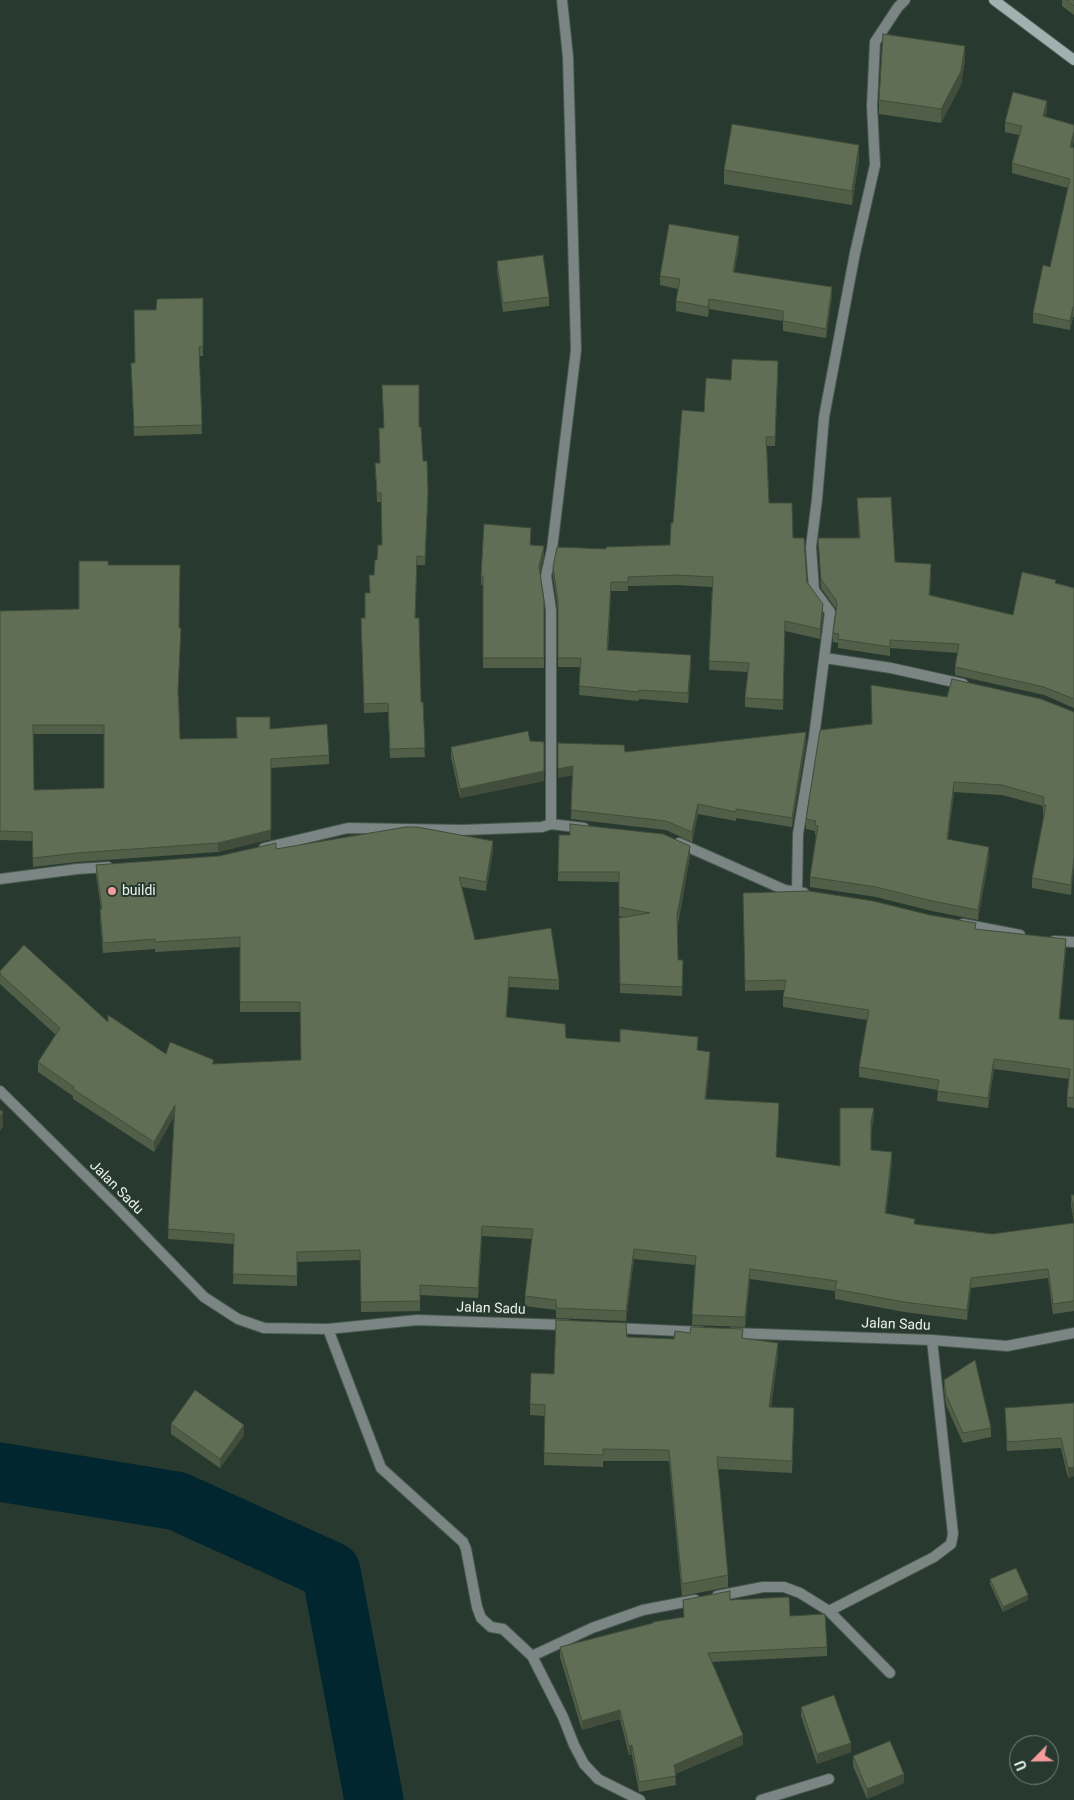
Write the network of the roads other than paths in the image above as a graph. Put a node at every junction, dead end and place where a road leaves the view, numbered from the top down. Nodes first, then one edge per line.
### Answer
1 (562, 0) edge
2 (905, 0) edge
3 (994, 0) edge
4 (1074, 60) edge
5 (825, 658) junction
6 (971, 686) edge
7 (551, 824) junction
8 (599, 829) edge
9 (674, 841) edge
10 (256, 850) edge
11 (114, 867) edge
12 (0, 879) edge
13 (797, 892) junction
14 (816, 895) edge
15 (950, 922) edge
16 (1074, 942) edge
17 (0, 1091) edge
18 (576, 1326) edge
19 (605, 1327) edge
20 (328, 1329) junction
21 (1074, 1333) edge
22 (932, 1340) junction
23 (829, 1611) junction
24 (532, 1656) junction
25 (890, 1673) dead end
26 (829, 1779) dead end
27 (640, 1800) edge
28 (761, 1800) edge

1 - 7 street
2 - 5 street
3 - 4 main road
5 - 6 street
5 - 13 street
7 - 8 street
7 - 10 street
9 - 13 street
11 - 12 street
13 - 14 street
15 - 16 street
17 - 20 street, Jalan Sadu
18 - 20 street, Jalan Sadu
19 - 22 street, Jalan Sadu
20 - 24 street
21 - 22 street, Jalan Sadu
22 - 23 street
23 - 24 street
23 - 25 street
24 - 27 street
26 - 28 street

